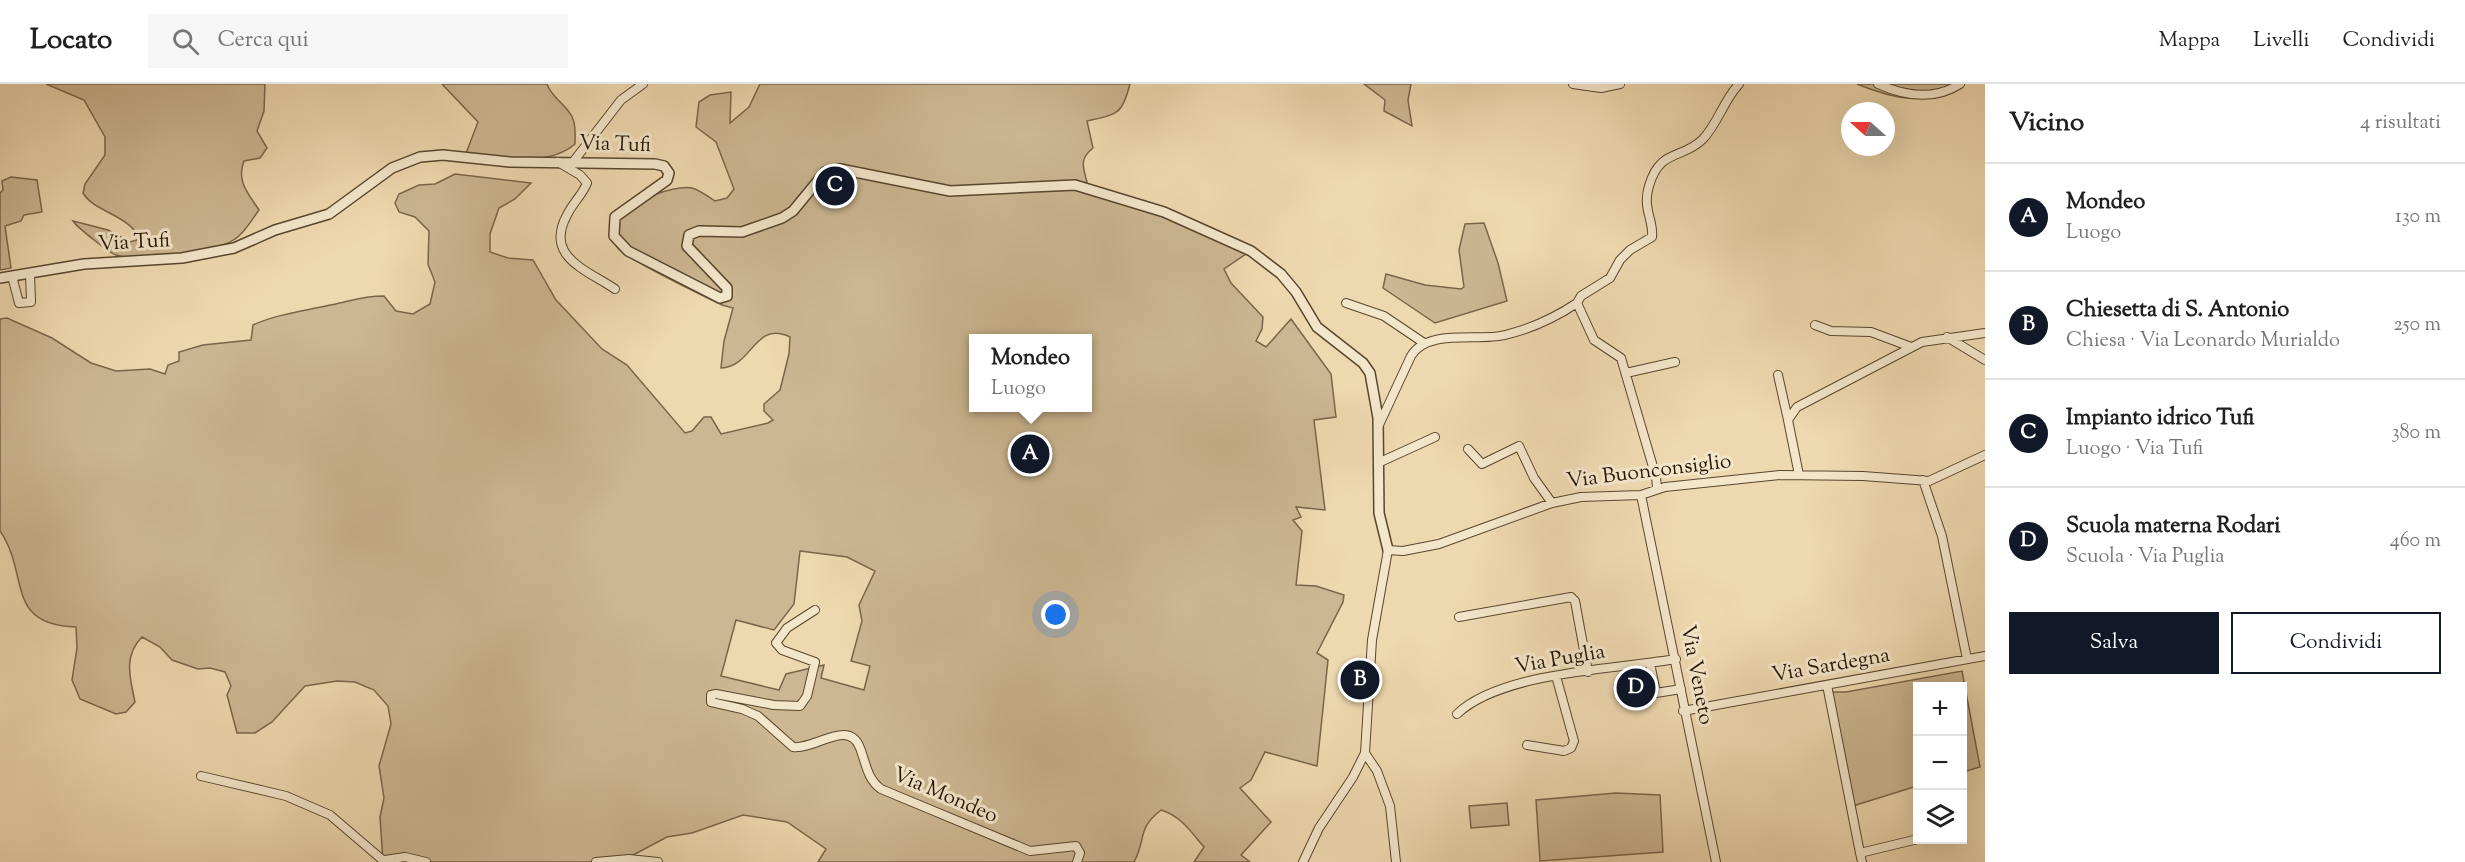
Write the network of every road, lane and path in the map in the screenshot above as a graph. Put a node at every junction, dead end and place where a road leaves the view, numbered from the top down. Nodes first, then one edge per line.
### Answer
1 (643, 84) edge
2 (1573, 84) edge
3 (1620, 84) edge
4 (1739, 84) edge
5 (1878, 84) edge
6 (1960, 84) edge
7 (558, 162) junction
8 (573, 162) junction
9 (30, 273) junction
10 (12, 276) junction
11 (0, 278) edge
12 (615, 289) dead end
13 (1346, 303) dead end
14 (1577, 303) junction
15 (1815, 325) dead end
16 (1985, 333) edge
17 (1947, 337) junction
18 (1424, 343) junction
19 (1911, 347) junction
20 (1985, 360) edge
21 (1675, 362) dead end
22 (1626, 373) junction
23 (1778, 375) dead end
24 (1788, 420) junction
25 (1378, 429) junction
26 (1435, 437) dead end
27 (1468, 449) dead end
28 (1985, 455) edge
29 (1378, 463) junction
30 (1799, 475) junction
31 (1923, 480) junction
32 (1657, 488) junction
33 (1641, 495) junction
34 (1552, 504) junction
35 (1388, 550) junction
36 (815, 610) dead end
37 (1459, 617) dead end
38 (1985, 656) edge
39 (1676, 658) junction
40 (1967, 659) junction
41 (1650, 663) junction
42 (1588, 672) junction
43 (1556, 676) junction
44 (1827, 685) junction
45 (1681, 690) junction
46 (1683, 711) junction
47 (1457, 714) dead end
48 (1527, 745) dead end
49 (1365, 753) junction
50 (201, 776) dead end
51 (1913, 840) edge
52 (1860, 853) junction
53 (385, 861) edge
54 (426, 862) edge
55 (596, 862) edge
56 (658, 862) edge
57 (1077, 862) edge
58 (1303, 862) edge
59 (1395, 862) edge
60 (1716, 862) edge
61 (1862, 862) edge

1 - 8 street
2 - 3 street
4 - 14 street
5 - 6 street
7 - 8 street, Via Tufi
7 - 9 street, Via Tufi
7 - 12 street
8 - 25 street, Via Tufi
9 - 10 street, Via Tufi
9 - 10 street
10 - 11 street, Via Tufi
13 - 18 street
14 - 18 street
14 - 22 street
15 - 19 street
16 - 17 street
17 - 19 street
17 - 20 street
18 - 25 street
19 - 24 street
21 - 22 street
22 - 32 street
23 - 24 street
24 - 30 street
25 - 29 street
26 - 29 street
27 - 34 street
28 - 31 street, Via Buonconsiglio
29 - 35 street
30 - 31 street, Via Buonconsiglio
30 - 32 street, Via Buonconsiglio
31 - 40 street
32 - 33 street, Via Buonconsiglio
33 - 34 street, Via Buonconsiglio
33 - 39 street, Via Veneto
34 - 35 street, Via Buonconsiglio
35 - 49 street
36 - 57 street, Via Mondeo
37 - 42 street
38 - 40 street, Via Sardegna
39 - 41 street, Via Puglia
39 - 45 street, Via Veneto
40 - 44 street, Via Sardegna
41 - 42 street, Via Puglia
41 - 45 street
42 - 43 street, Via Puglia
43 - 47 street, Via Puglia
43 - 48 street
44 - 46 street, Via Sardegna
44 - 52 street
45 - 46 street, Via Veneto
46 - 60 street, Via Veneto
49 - 58 street
49 - 59 street
50 - 53 street
51 - 52 street
52 - 61 street
53 - 54 street
55 - 56 street

